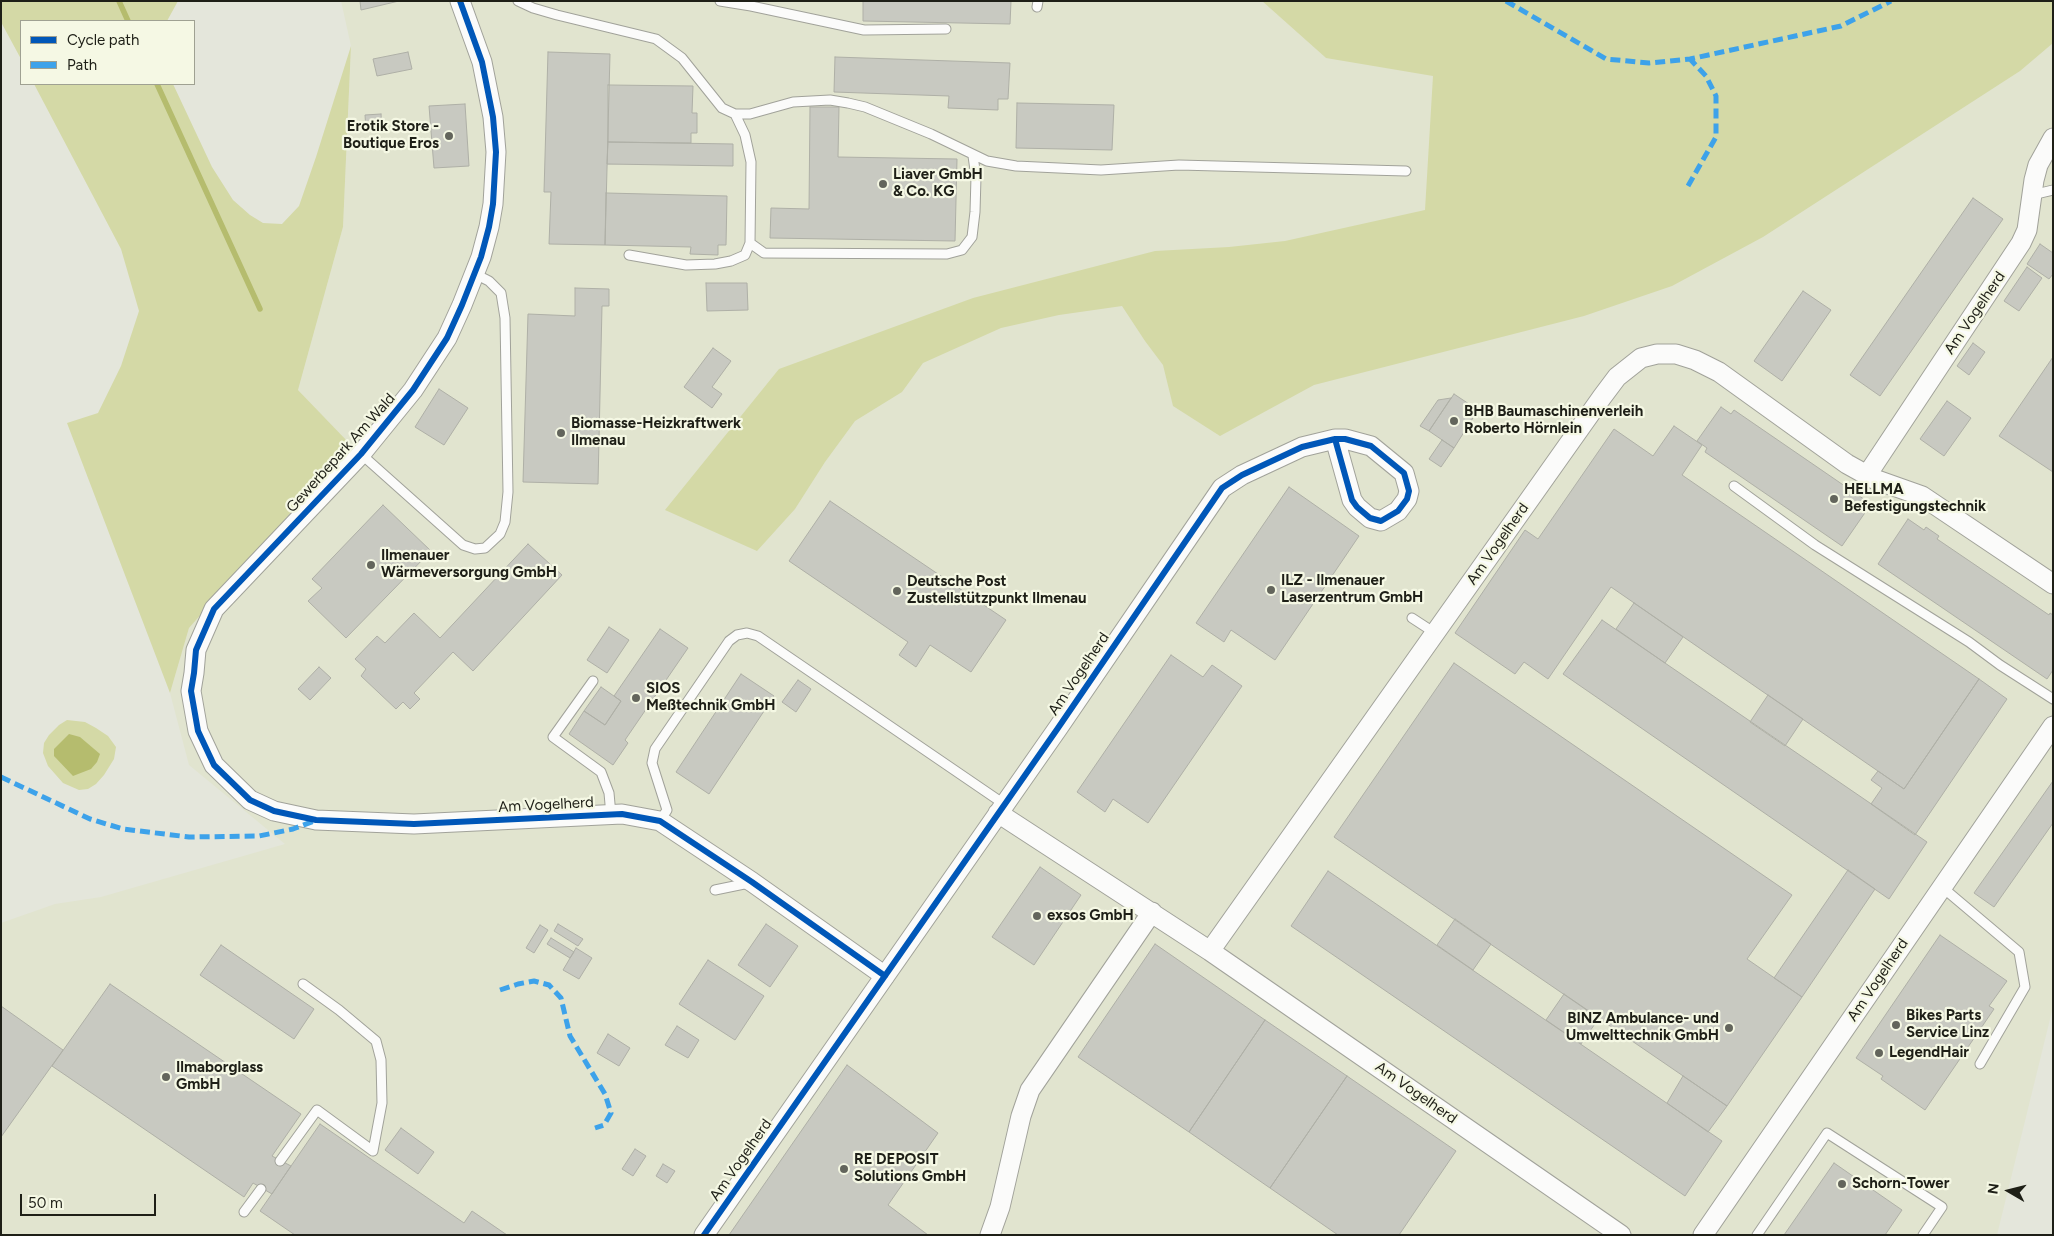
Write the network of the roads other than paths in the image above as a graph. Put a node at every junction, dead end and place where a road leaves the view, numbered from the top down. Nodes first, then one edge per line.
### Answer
1 (460, 1) edge
2 (518, 1) edge
3 (720, 1) edge
4 (761, 1) edge
5 (751, 6) junction
6 (946, 29) dead end
7 (735, 114) junction
8 (2053, 138) edge
9 (973, 156) junction
10 (1406, 171) dead end
11 (2053, 190) edge
12 (2032, 195) junction
13 (750, 243) junction
14 (629, 255) dead end
15 (475, 274) junction
16 (1335, 438) junction
17 (361, 454) junction
18 (1867, 476) junction
19 (1734, 486) dead end
20 (2053, 584) edge
21 (1412, 618) dead end
22 (1435, 633) junction
23 (593, 680) dead end
24 (2053, 699) edge
25 (2053, 726) edge
26 (198, 731) joint
27 (1001, 808) junction
28 (611, 815) junction
29 (660, 821) junction
30 (752, 882) junction
31 (1942, 887) junction
32 (715, 890) dead end
33 (1152, 912) junction
34 (1210, 951) junction
35 (884, 976) junction
36 (303, 984) dead end
37 (1980, 1064) dead end
38 (280, 1160) dead end
39 (261, 1188) dead end
40 (244, 1212) dead end
41 (704, 1235) edge
42 (990, 1235) edge
43 (1621, 1235) edge
44 (1703, 1235) edge
45 (1757, 1235) edge
46 (1923, 1235) edge

1 - 15 street, Gewerbepark Am Wald
2 - 7 lane
3 - 5 lane
4 - 5 lane
5 - 6 lane
7 - 9 lane
7 - 13 lane
8 - 12 street, Am Vogelherd
9 - 10 lane
9 - 13 lane
11 - 12 lane
12 - 18 street, Am Vogelherd
13 - 14 lane
15 - 17 street, Gewerbepark Am Wald
15 - 17 lane
16 - 16 street, Am Vogelherd
16 - 27 street, Am Vogelherd
17 - 26 street, Gewerbepark Am Wald
18 - 20 street, Am Vogelherd
18 - 22 street, Am Vogelherd
19 - 24 lane
21 - 22 lane
22 - 34 street, Am Vogelherd
23 - 28 lane
25 - 31 street, Am Vogelherd
26 - 28 street, Am Vogelherd
27 - 29 lane, Am Vogelherd
27 - 33 street, Am Vogelherd
27 - 35 street, Am Vogelherd
28 - 29 street, Am Vogelherd
29 - 30 street, Am Vogelherd
30 - 32 lane
30 - 35 street, Am Vogelherd
31 - 37 lane
31 - 44 street, Am Vogelherd
33 - 34 street, Am Vogelherd
33 - 42 street
34 - 43 street, Am Vogelherd
35 - 41 street, Am Vogelherd
36 - 38 lane
39 - 40 lane
45 - 46 lane

